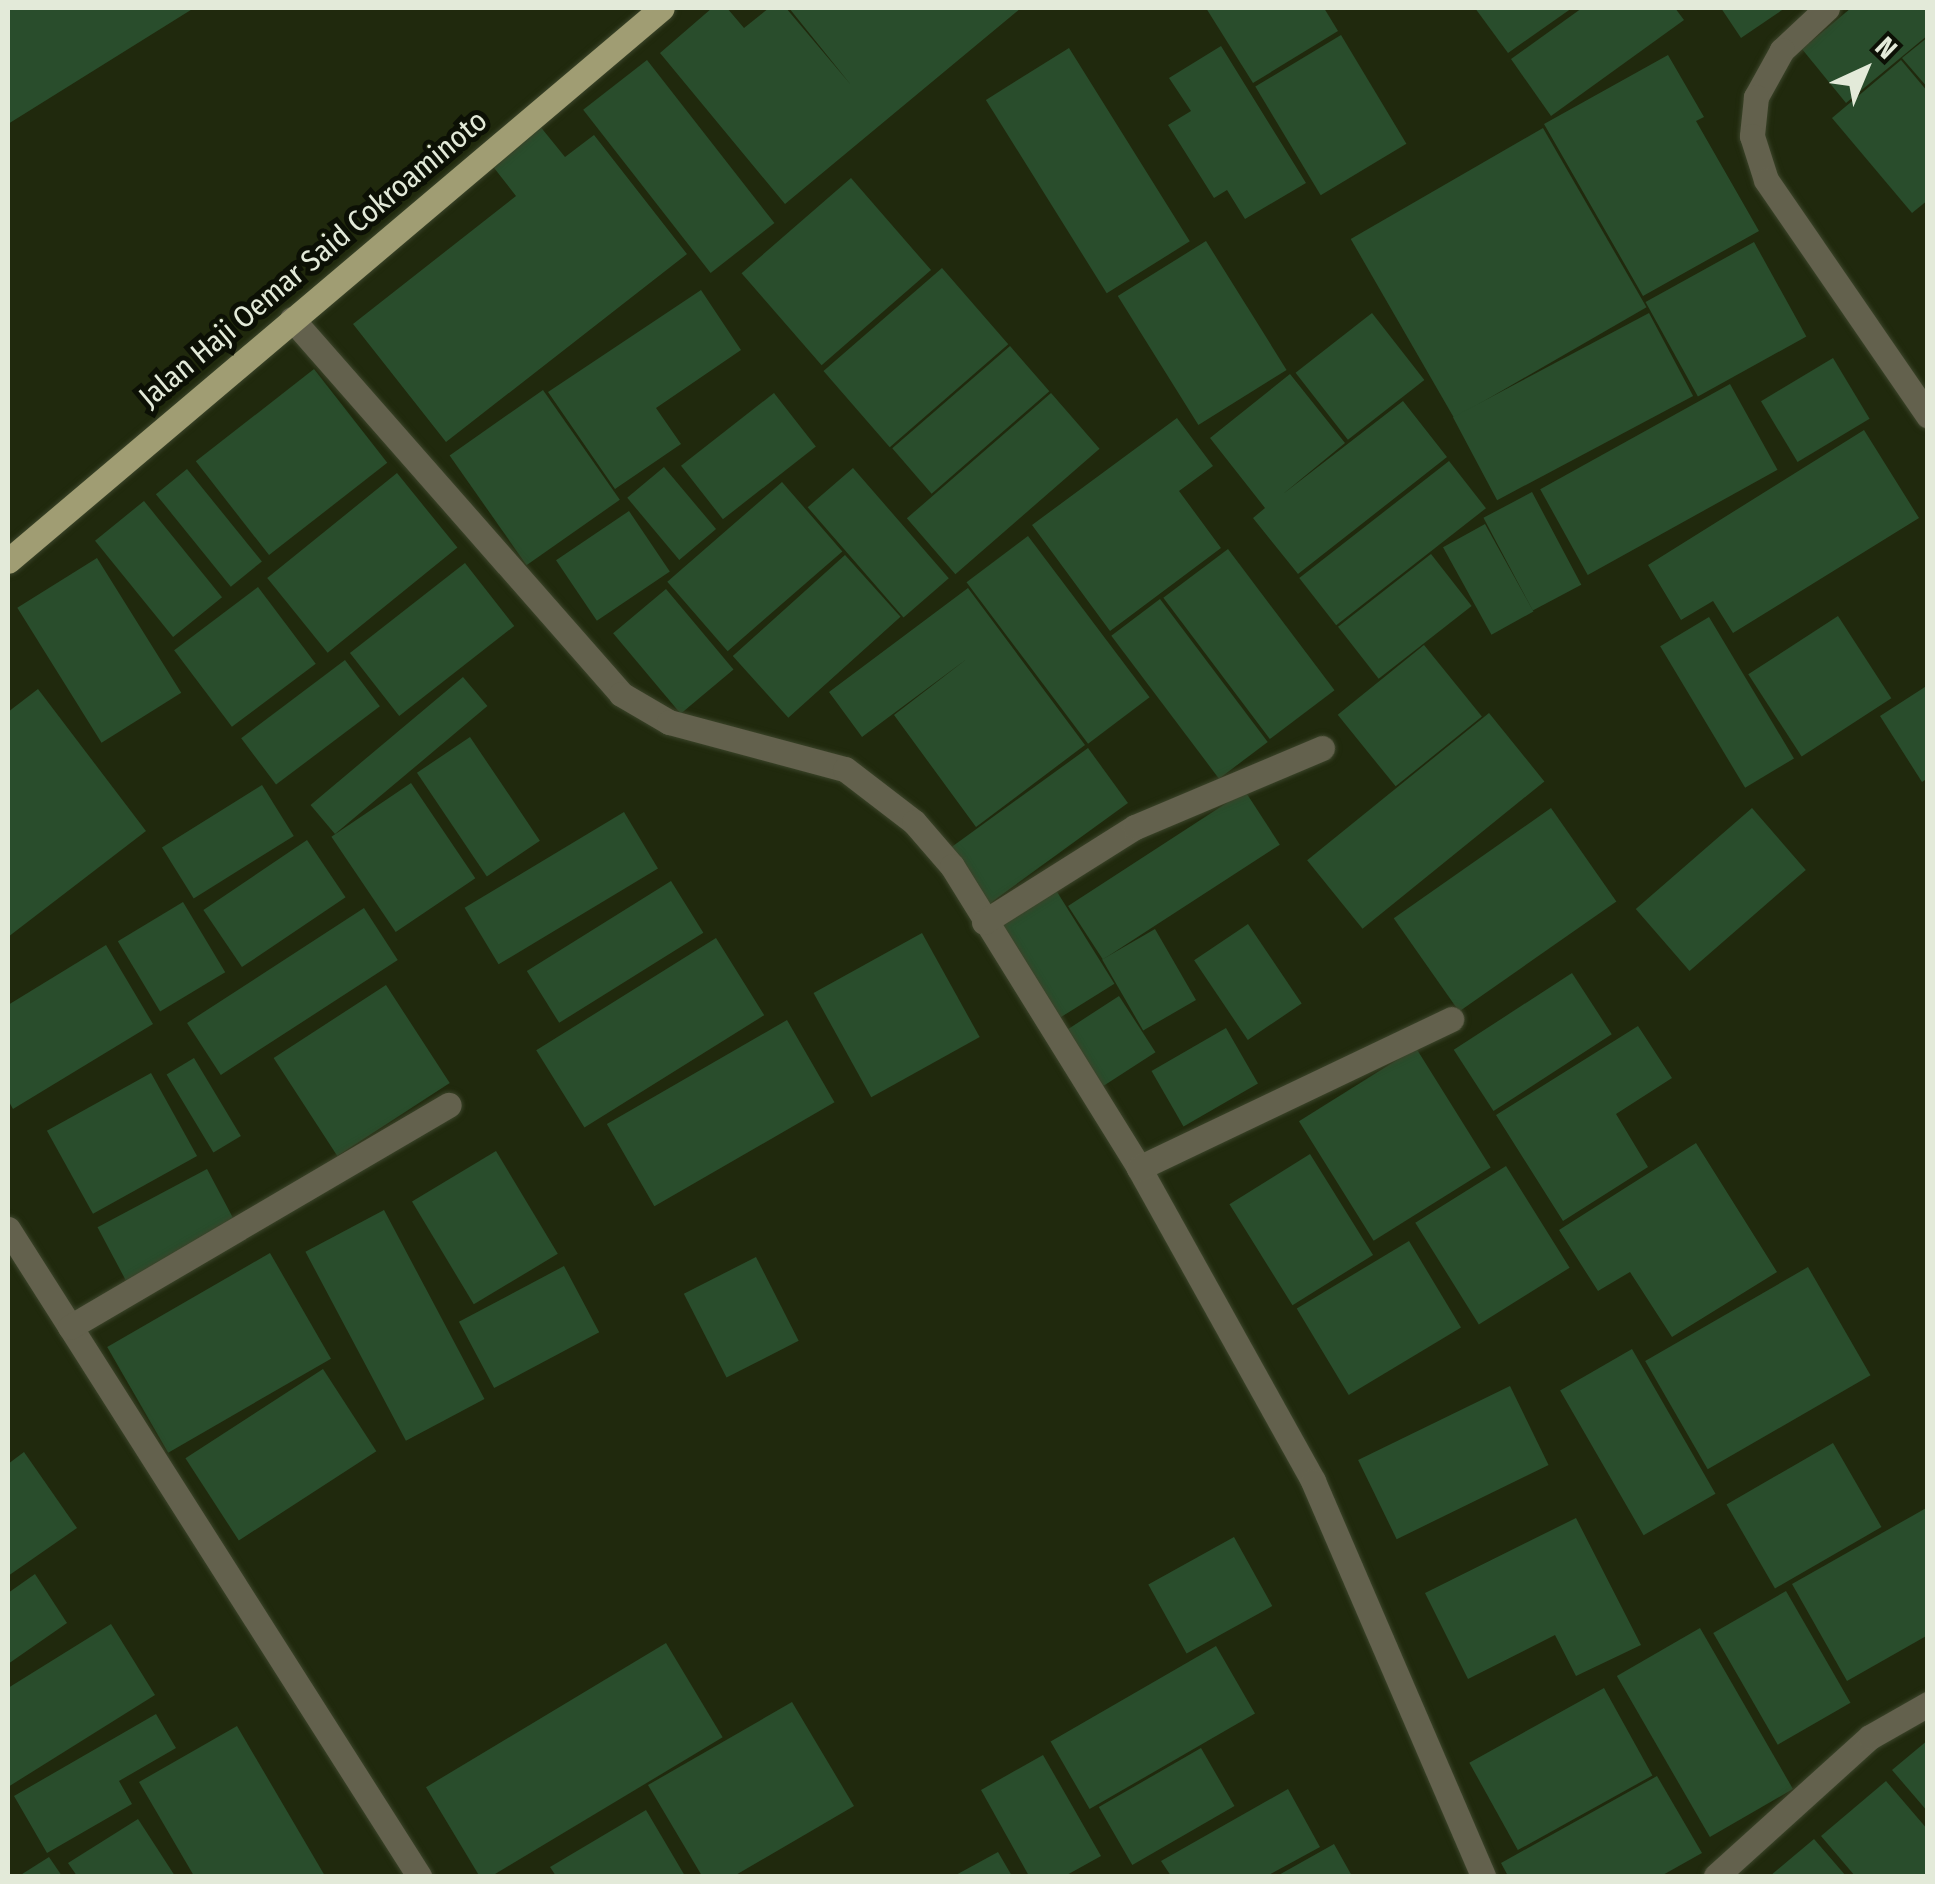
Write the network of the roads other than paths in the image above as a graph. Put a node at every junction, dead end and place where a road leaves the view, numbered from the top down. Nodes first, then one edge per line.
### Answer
1 (662, 8) edge
2 (1827, 8) edge
3 (292, 318) junction
4 (1928, 416) edge
5 (8, 561) edge
6 (1322, 748) dead end
7 (984, 922) junction
8 (1451, 1020) dead end
9 (450, 1105) dead end
10 (1139, 1168) junction
11 (8, 1229) edge
12 (70, 1327) junction
13 (1928, 1704) edge
14 (419, 1876) edge
15 (1483, 1876) edge
16 (1716, 1876) edge

1 - 3 main road, Jalan Haji Oemar Said Cokroaminoto
2 - 4 street
3 - 5 main road, Jalan Haji Oemar Said Cokroaminoto
3 - 7 street
6 - 7 street
7 - 10 street
8 - 10 street
9 - 12 street
10 - 15 street
11 - 12 street
12 - 14 street
13 - 16 street

